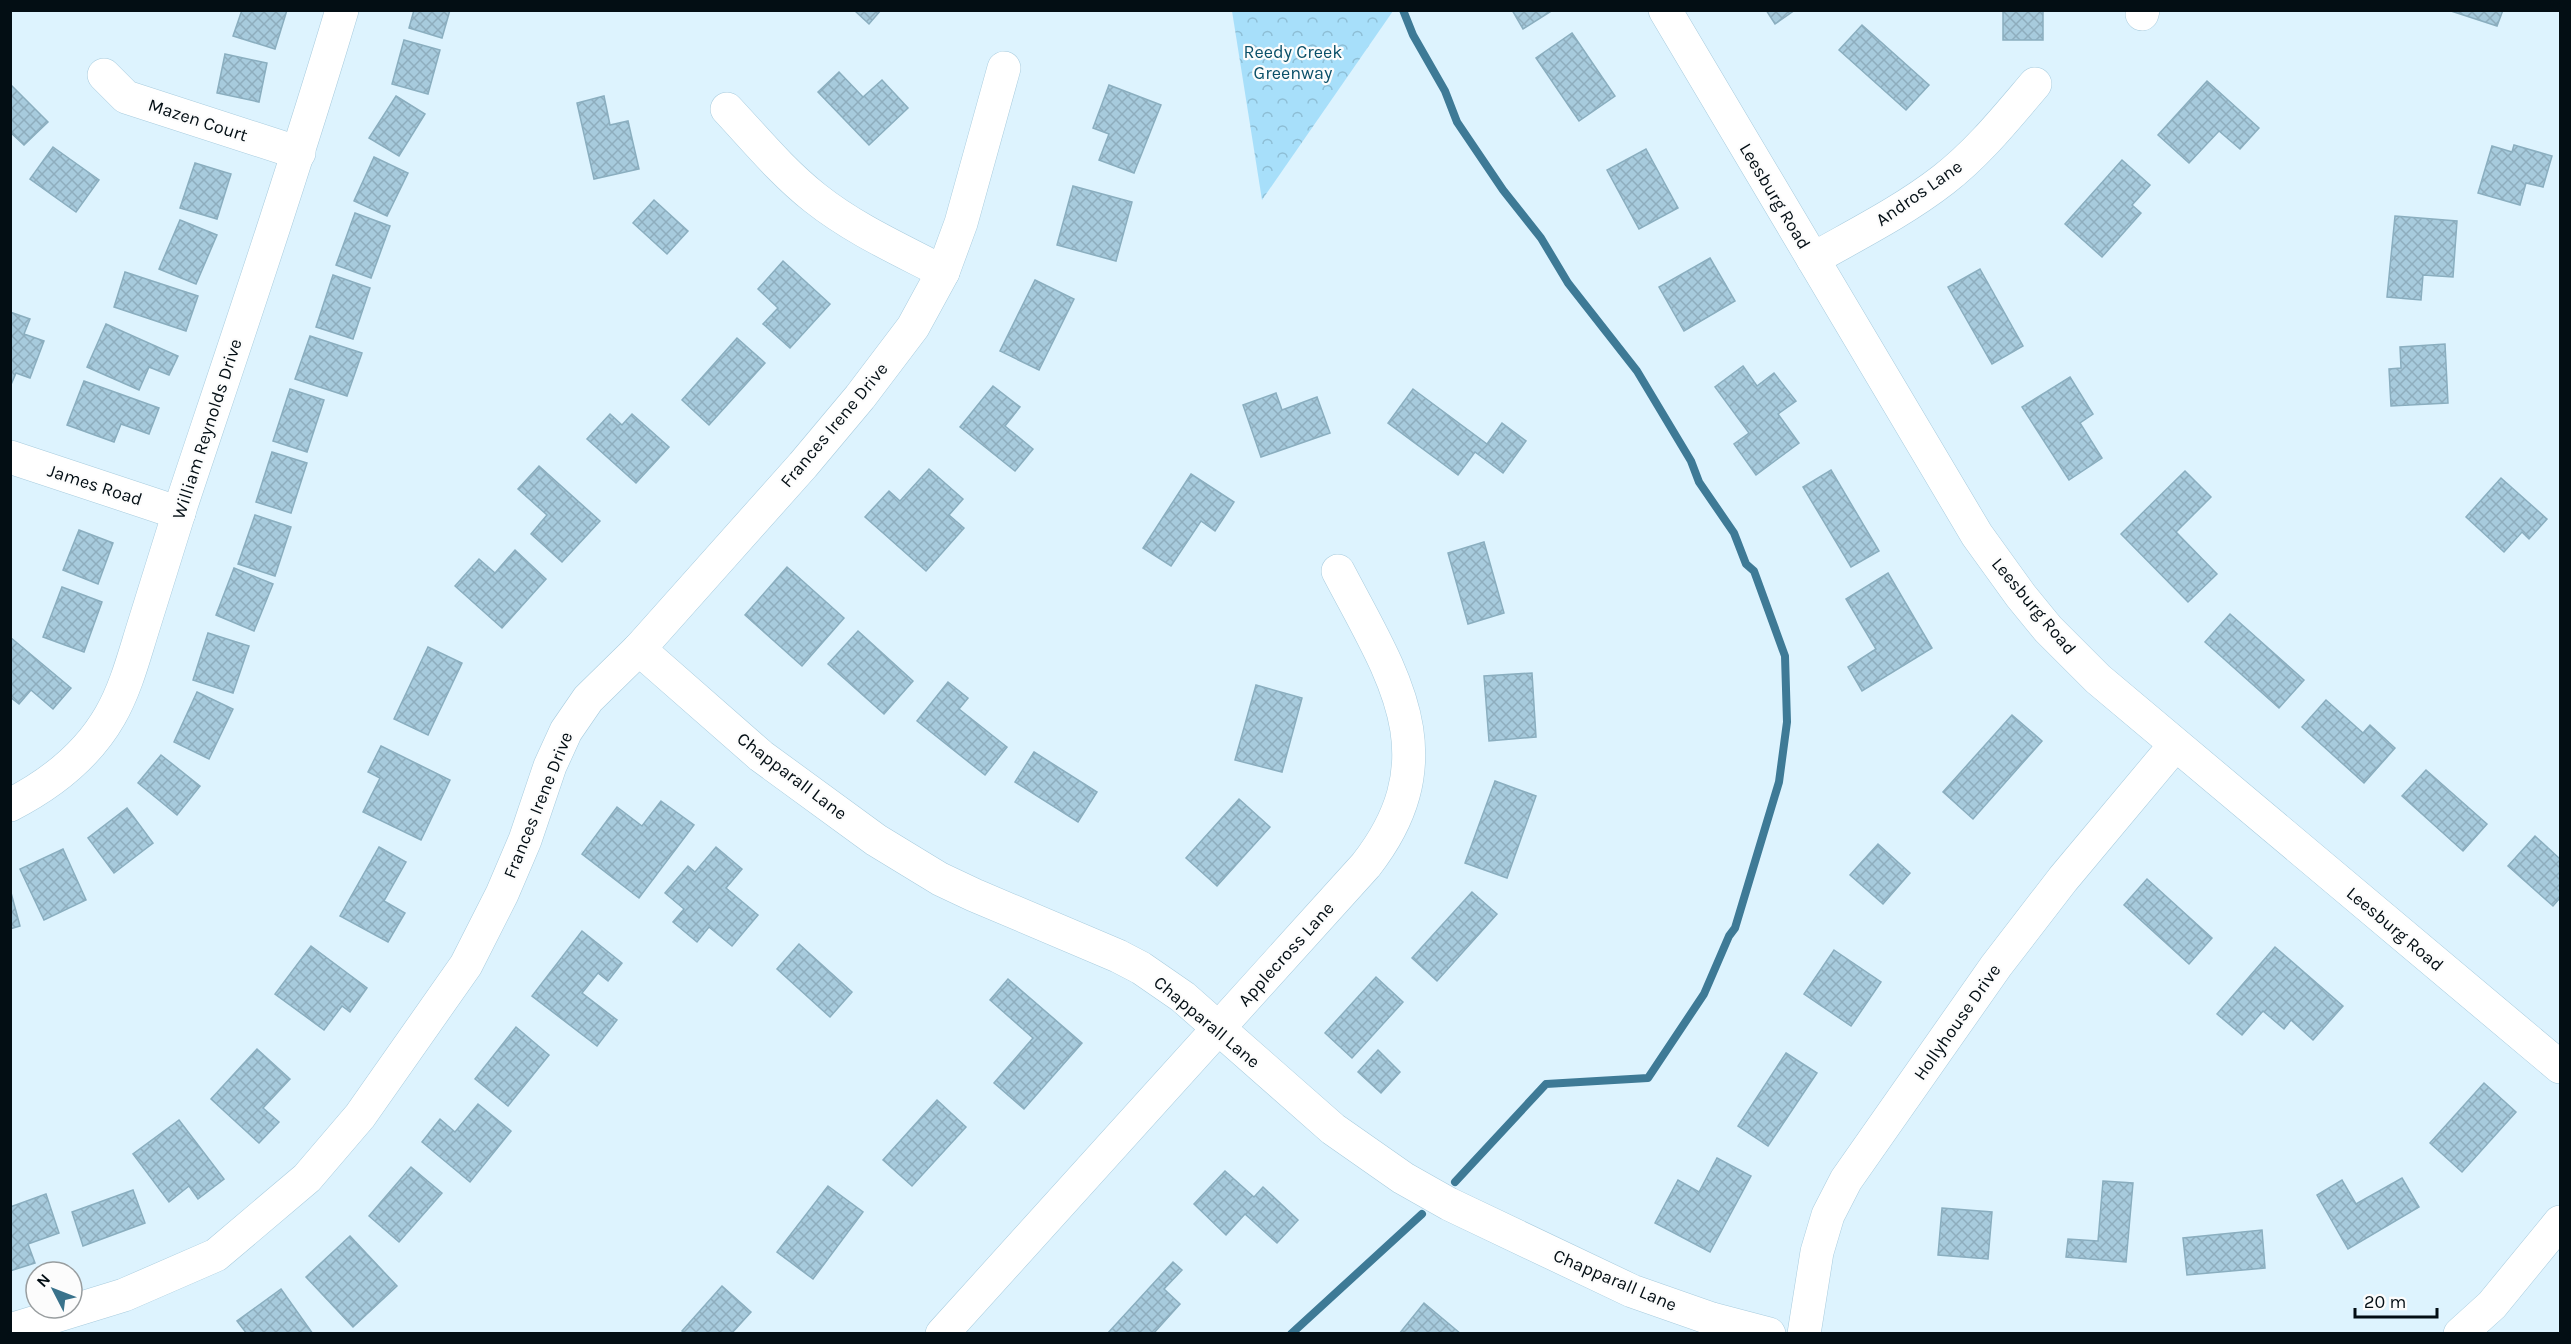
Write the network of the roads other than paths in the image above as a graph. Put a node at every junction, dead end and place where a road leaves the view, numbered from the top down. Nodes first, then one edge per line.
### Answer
1 (342, 10) edge
2 (1665, 10) edge
3 (1004, 68) dead end
4 (104, 75) dead end
5 (2035, 84) dead end
6 (727, 109) dead end
7 (299, 153) junction
8 (1813, 259) junction
9 (943, 272) junction
10 (10, 457) edge
11 (179, 513) junction
12 (1338, 571) dead end
13 (639, 649) junction
14 (2175, 745) junction
15 (10, 805) edge
16 (1218, 1029) junction
17 (2560, 1067) edge
18 (2560, 1222) edge
19 (10, 1330) edge
20 (942, 1334) edge
21 (1769, 1334) edge
22 (1804, 1334) edge
23 (2460, 1334) edge

1 - 7 street, William Reynolds Drive
2 - 8 street, Leesburg Road
3 - 9 street, Frances Irene Drive
4 - 7 street, Mazen Court
5 - 8 street, Andros Lane
6 - 9 street
7 - 11 street, William Reynolds Drive
8 - 14 street, Leesburg Road
9 - 13 street, Frances Irene Drive
10 - 11 street, James Road
11 - 15 street, William Reynolds Drive
12 - 16 street, Applecross Lane
13 - 16 street, Chapparall Lane
13 - 19 street, Frances Irene Drive
14 - 17 street, Leesburg Road
14 - 22 street, Hollyhouse Drive
16 - 20 street, Applecross Lane
16 - 21 street, Chapparall Lane
18 - 23 street

